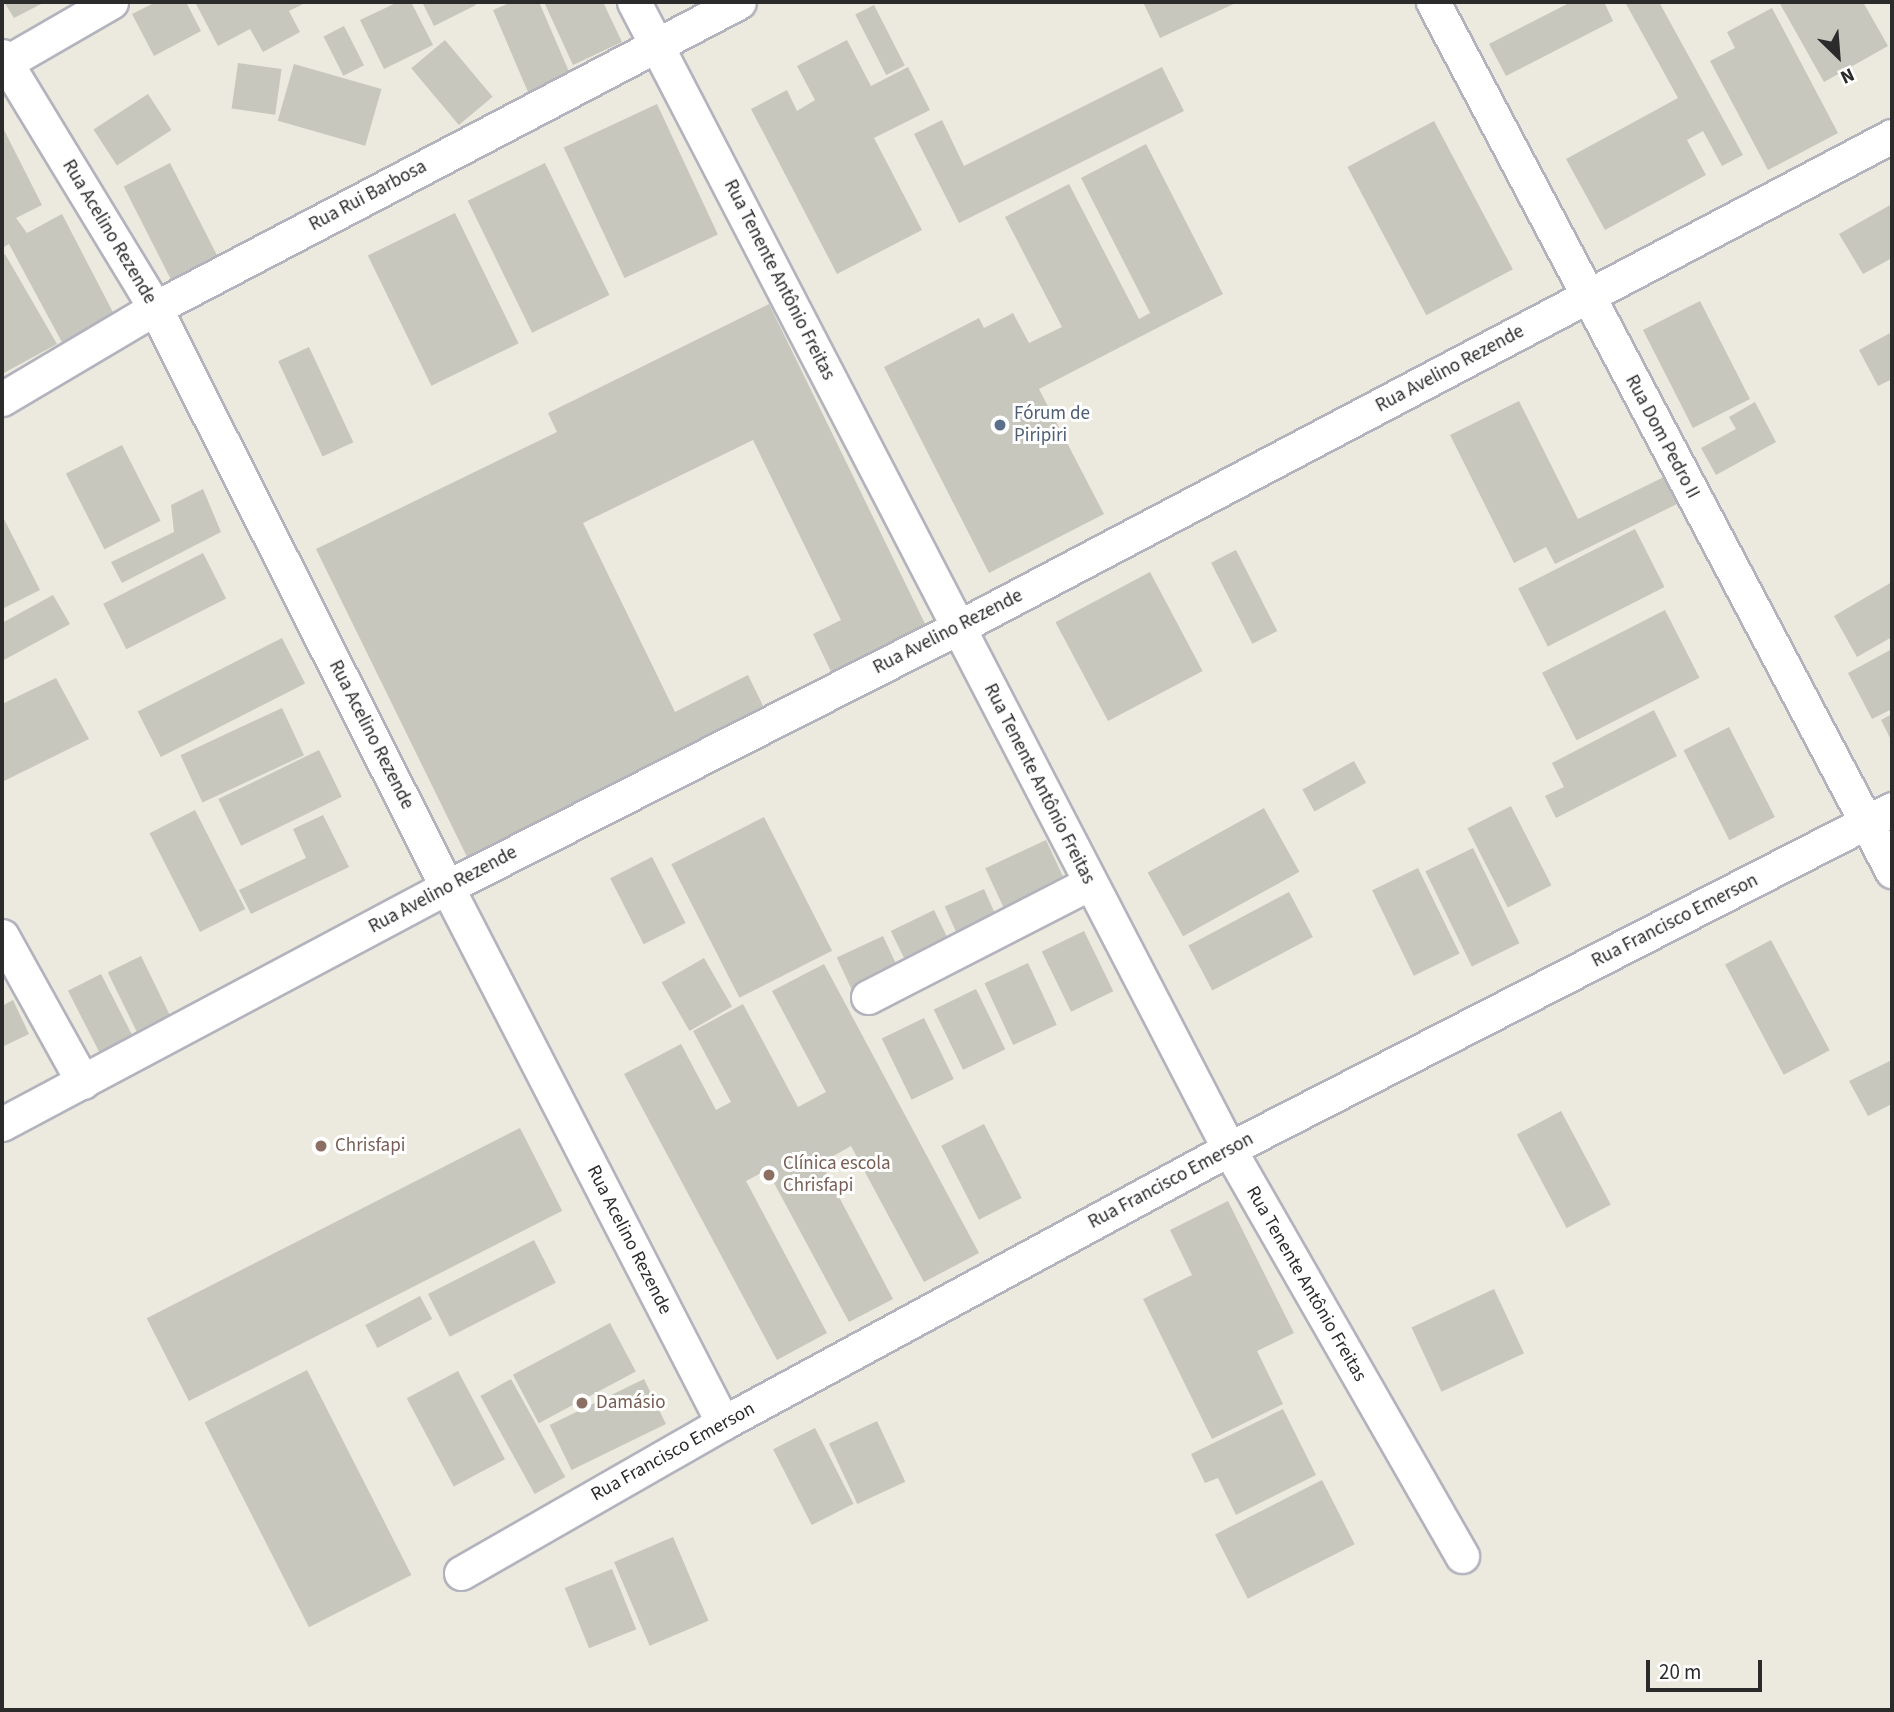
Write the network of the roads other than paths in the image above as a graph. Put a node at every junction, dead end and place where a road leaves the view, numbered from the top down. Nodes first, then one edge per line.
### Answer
1 (111, 2) edge
2 (634, 2) edge
3 (739, 2) edge
4 (1433, 2) edge
5 (656, 44) junction
6 (3, 61) edge
7 (1892, 136) edge
8 (1588, 297) junction
9 (155, 308) junction
10 (2, 399) edge
11 (959, 627) junction
12 (1879, 816) edge
13 (1892, 872) edge
14 (1090, 883) junction
15 (447, 887) junction
16 (2, 936) edge
17 (868, 998) dead end
18 (83, 1082) junction
19 (2, 1124) edge
20 (1229, 1149) junction
21 (723, 1423) junction
22 (1462, 1556) dead end
23 (461, 1573) dead end

1 - 6 street
2 - 5 street, Rua Tenente Antônio Freitas
3 - 5 street, Rua Rui Barbosa
4 - 8 street, Rua Dom Pedro II
5 - 9 street, Rua Rui Barbosa
5 - 11 street, Rua Tenente Antônio Freitas
6 - 9 street, Rua Acelino Rezende
7 - 8 street, Rua Avelino Rezende
8 - 11 street, Rua Avelino Rezende
8 - 12 street, Rua Dom Pedro II
9 - 10 street, Rua Rui Barbosa
9 - 15 street, Rua Acelino Rezende
11 - 14 street, Rua Tenente Antônio Freitas
11 - 15 street, Rua Avelino Rezende
12 - 13 street, Rua Dom Pedro II
12 - 20 street, Rua Francisco Emerson
14 - 17 street
14 - 20 street, Rua Tenente Antônio Freitas
15 - 18 street, Rua Avelino Rezende
15 - 21 street, Rua Acelino Rezende
16 - 18 street
18 - 19 street, Rua Avelino Rezende
20 - 21 street, Rua Francisco Emerson
20 - 22 street, Rua Tenente Antônio Freitas
21 - 23 street, Rua Francisco Emerson

